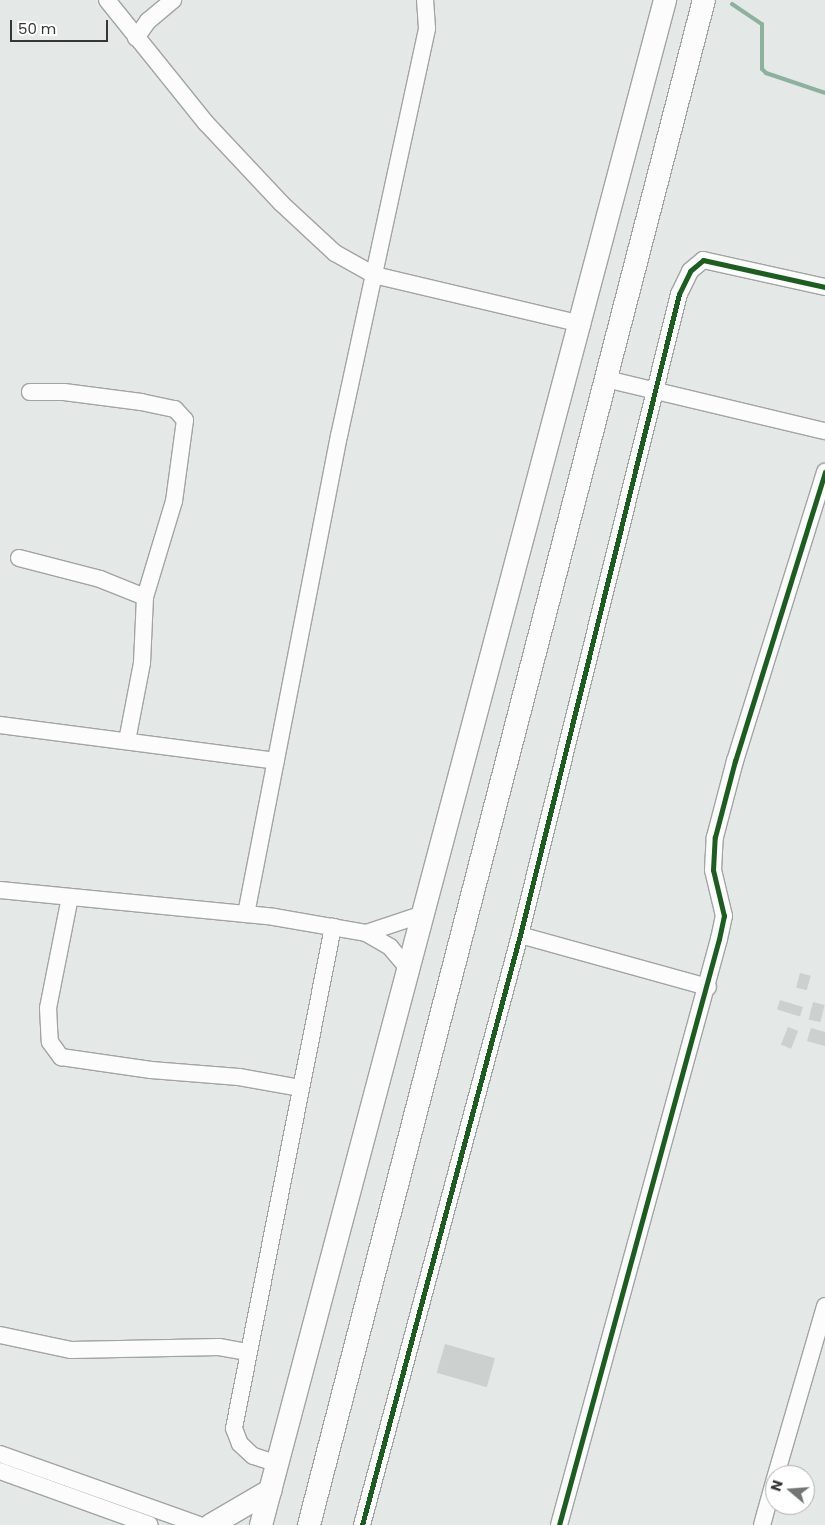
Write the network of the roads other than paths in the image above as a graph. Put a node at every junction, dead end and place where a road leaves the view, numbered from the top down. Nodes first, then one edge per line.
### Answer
1 (107, 0) edge
2 (173, 0) edge
3 (426, 0) edge
4 (665, 0) edge
5 (704, 0) edge
6 (136, 38) junction
7 (374, 275) junction
8 (825, 287) edge
9 (582, 324) junction
10 (606, 379) junction
11 (656, 391) junction
12 (30, 392) dead end
13 (825, 431) edge
14 (825, 472) edge
15 (19, 558) dead end
16 (145, 597) junction
17 (0, 724) edge
18 (127, 741) junction
19 (276, 761) junction
20 (0, 890) edge
21 (70, 897) junction
22 (246, 914) junction
23 (423, 914) junction
24 (332, 927) junction
25 (366, 933) junction
26 (520, 935) junction
27 (409, 970) junction
28 (708, 987) junction
29 (300, 1088) junction
30 (825, 1306) edge
31 (0, 1335) edge
32 (248, 1352) junction
33 (0, 1454) edge
34 (278, 1464) junction
35 (779, 1465) edge
36 (0, 1471) edge
37 (271, 1490) junction
38 (150, 1525) edge
39 (200, 1525) edge
40 (211, 1525) edge
41 (261, 1525) edge
42 (309, 1525) edge
43 (362, 1525) edge
44 (559, 1525) edge

1 - 6 street
2 - 6 street
3 - 7 street
4 - 9 highway
5 - 10 highway
6 - 7 street
7 - 9 street
7 - 19 street
8 - 11 street
9 - 23 highway
10 - 11 street
10 - 42 highway
11 - 13 street
11 - 26 street
12 - 16 street
14 - 28 street
15 - 16 street
16 - 18 street
17 - 18 street
18 - 19 street
19 - 22 street
20 - 21 street
21 - 22 street
21 - 29 street
22 - 24 street
23 - 25 street
23 - 27 highway
24 - 25 street
24 - 29 street
25 - 27 street
26 - 28 street
26 - 43 street
27 - 34 highway
28 - 44 street
29 - 32 street
30 - 35 street
31 - 32 street
32 - 34 street
33 - 39 street
34 - 37 highway
36 - 38 street
37 - 40 highway
37 - 41 highway

